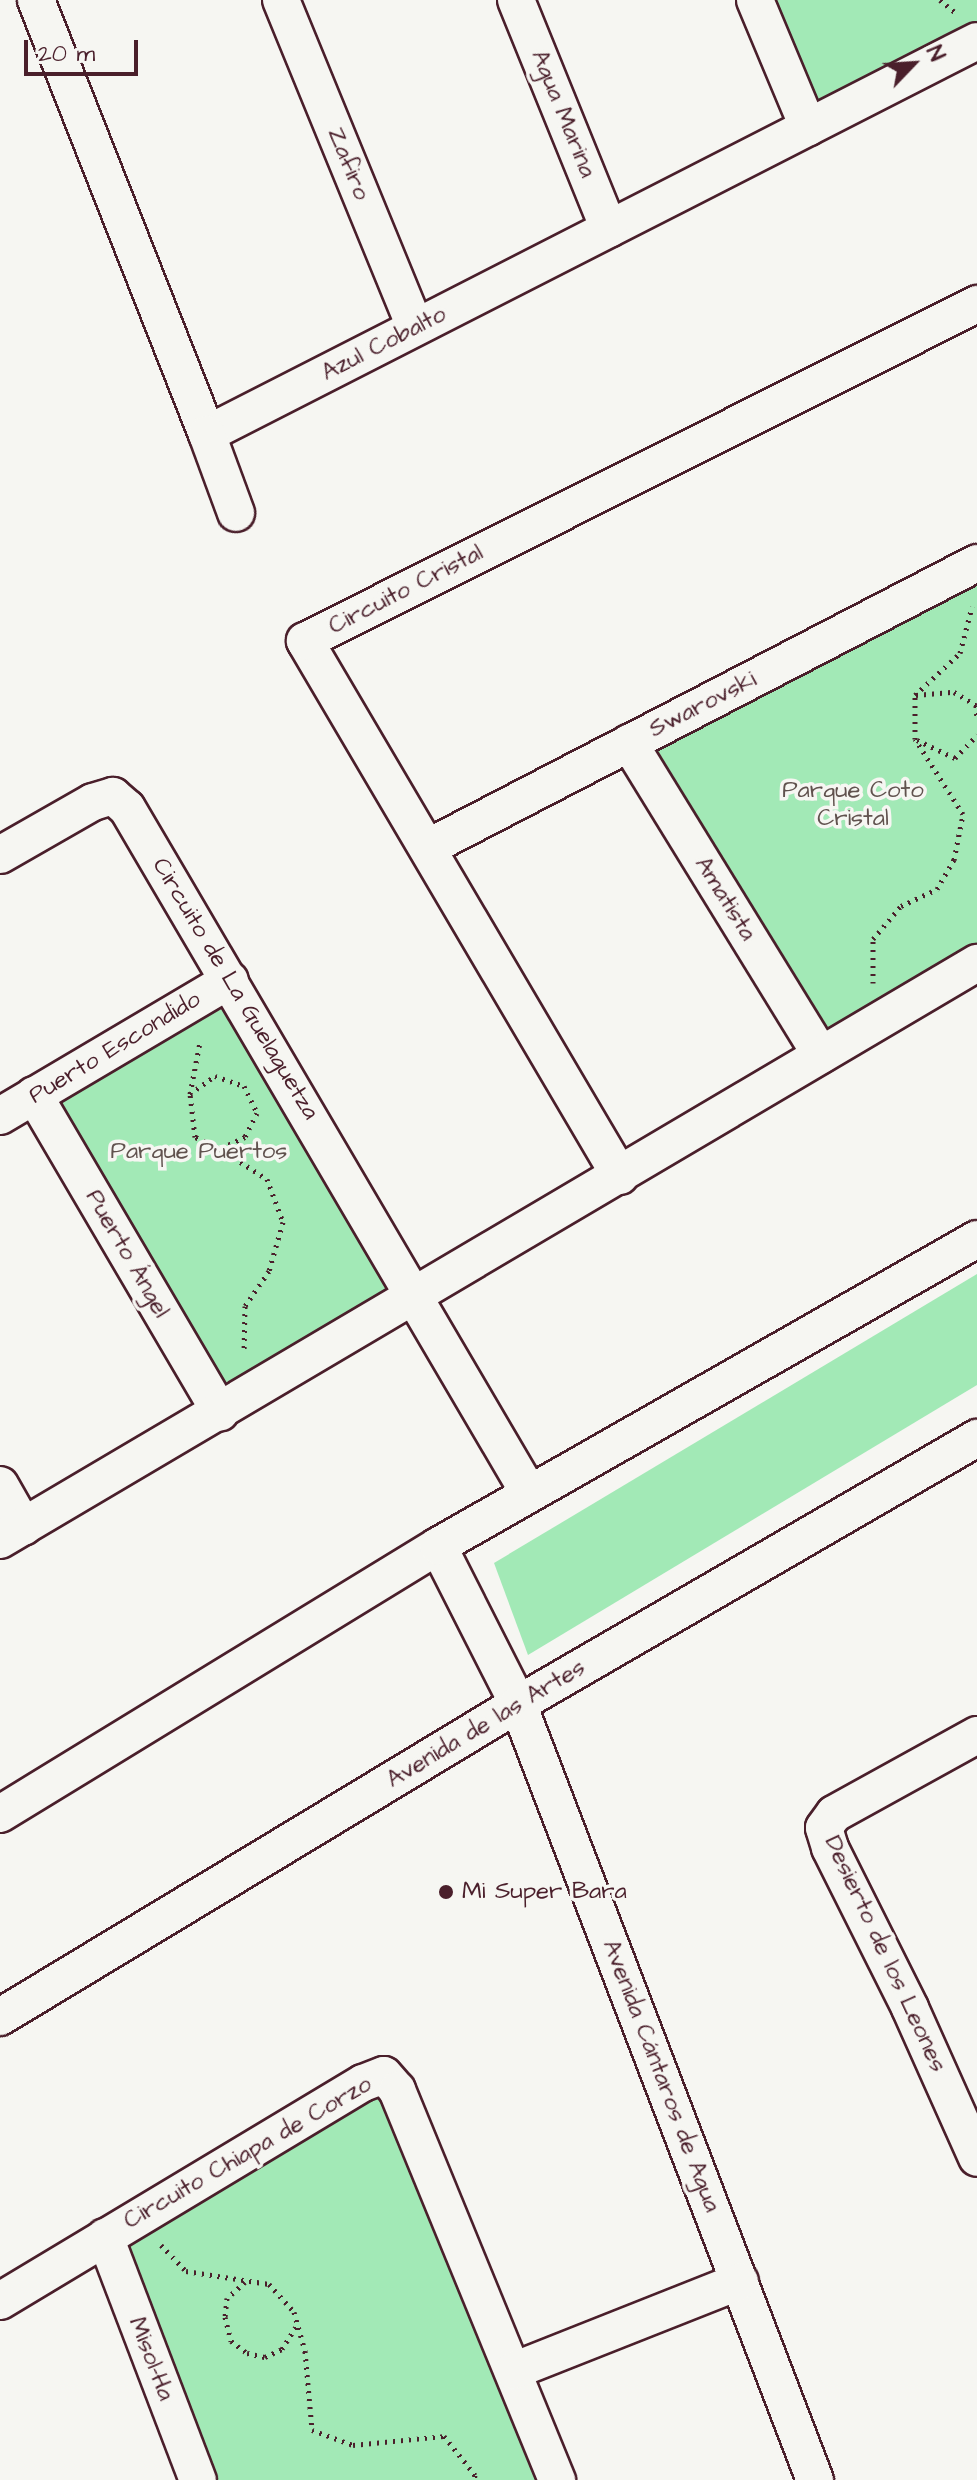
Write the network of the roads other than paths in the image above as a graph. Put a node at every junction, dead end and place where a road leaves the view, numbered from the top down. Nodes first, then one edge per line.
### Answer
1 (36, 0) edge
2 (281, 0) edge
3 (516, 0) edge
4 (755, 0) edge
5 (977, 41) edge
6 (808, 127) junction
7 (609, 229) junction
8 (977, 304) edge
9 (415, 327) junction
10 (207, 434) junction
11 (236, 513) dead end
12 (967, 568) edge
13 (629, 743) junction
14 (429, 847) junction
15 (0, 855) edge
16 (977, 963) edge
17 (215, 988) junction
18 (821, 1055) junction
19 (34, 1095) junction
20 (0, 1116) edge
21 (620, 1176) junction
22 (977, 1239) edge
23 (417, 1296) junction
24 (233, 1404) junction
25 (977, 1438) edge
26 (0, 1485) edge
27 (529, 1493) junction
28 (12, 1533) edge
29 (438, 1546) junction
30 (518, 1704) junction
31 (977, 1735) edge
32 (0, 1814) edge
33 (0, 2017) edge
34 (974, 2139) edge
35 (105, 2237) junction
36 (740, 2281) junction
37 (0, 2301) edge
38 (513, 2371) junction
39 (198, 2480) edge
40 (557, 2480) edge
41 (815, 2480) edge

1 - 10 street
2 - 9 street, Zafiro
3 - 7 street, Agua Marina
4 - 6 street
5 - 6 street, Azul Cobalto
6 - 7 street, Azul Cobalto
7 - 9 street, Azul Cobalto
8 - 14 street, Circuito Cristal
9 - 10 street, Azul Cobalto
10 - 11 street
12 - 13 street, Swarovski
13 - 14 street, Swarovski
13 - 18 street, Amatista
14 - 21 street, Circuito Cristal
15 - 17 street, Circuito de La Guelaguetza
16 - 18 street
17 - 19 street, Puerto Escondido
17 - 23 street, Circuito de La Guelaguetza
18 - 21 street
19 - 20 street, Puerto Escondido
19 - 24 street, Puerto Ángel
21 - 23 street
22 - 27 street
23 - 24 street
23 - 27 street, Circuito de La Guelaguetza
24 - 28 street
25 - 30 street, Avenida de las Artes
26 - 28 street
27 - 29 street
29 - 30 street, Avenida Cántaros de Agua
29 - 32 street
30 - 33 street, Avenida de las Artes
30 - 36 street, Avenida Cántaros de Agua
31 - 34 street, Desierto de los Leones
35 - 37 street, Circuito Chiapa de Corzo
35 - 38 street, Circuito Chiapa de Corzo
35 - 39 street, Misol-Ha
36 - 38 street
36 - 41 street, Avenida Cántaros de Agua
38 - 40 street, Circuito Chiapa de Corzo

